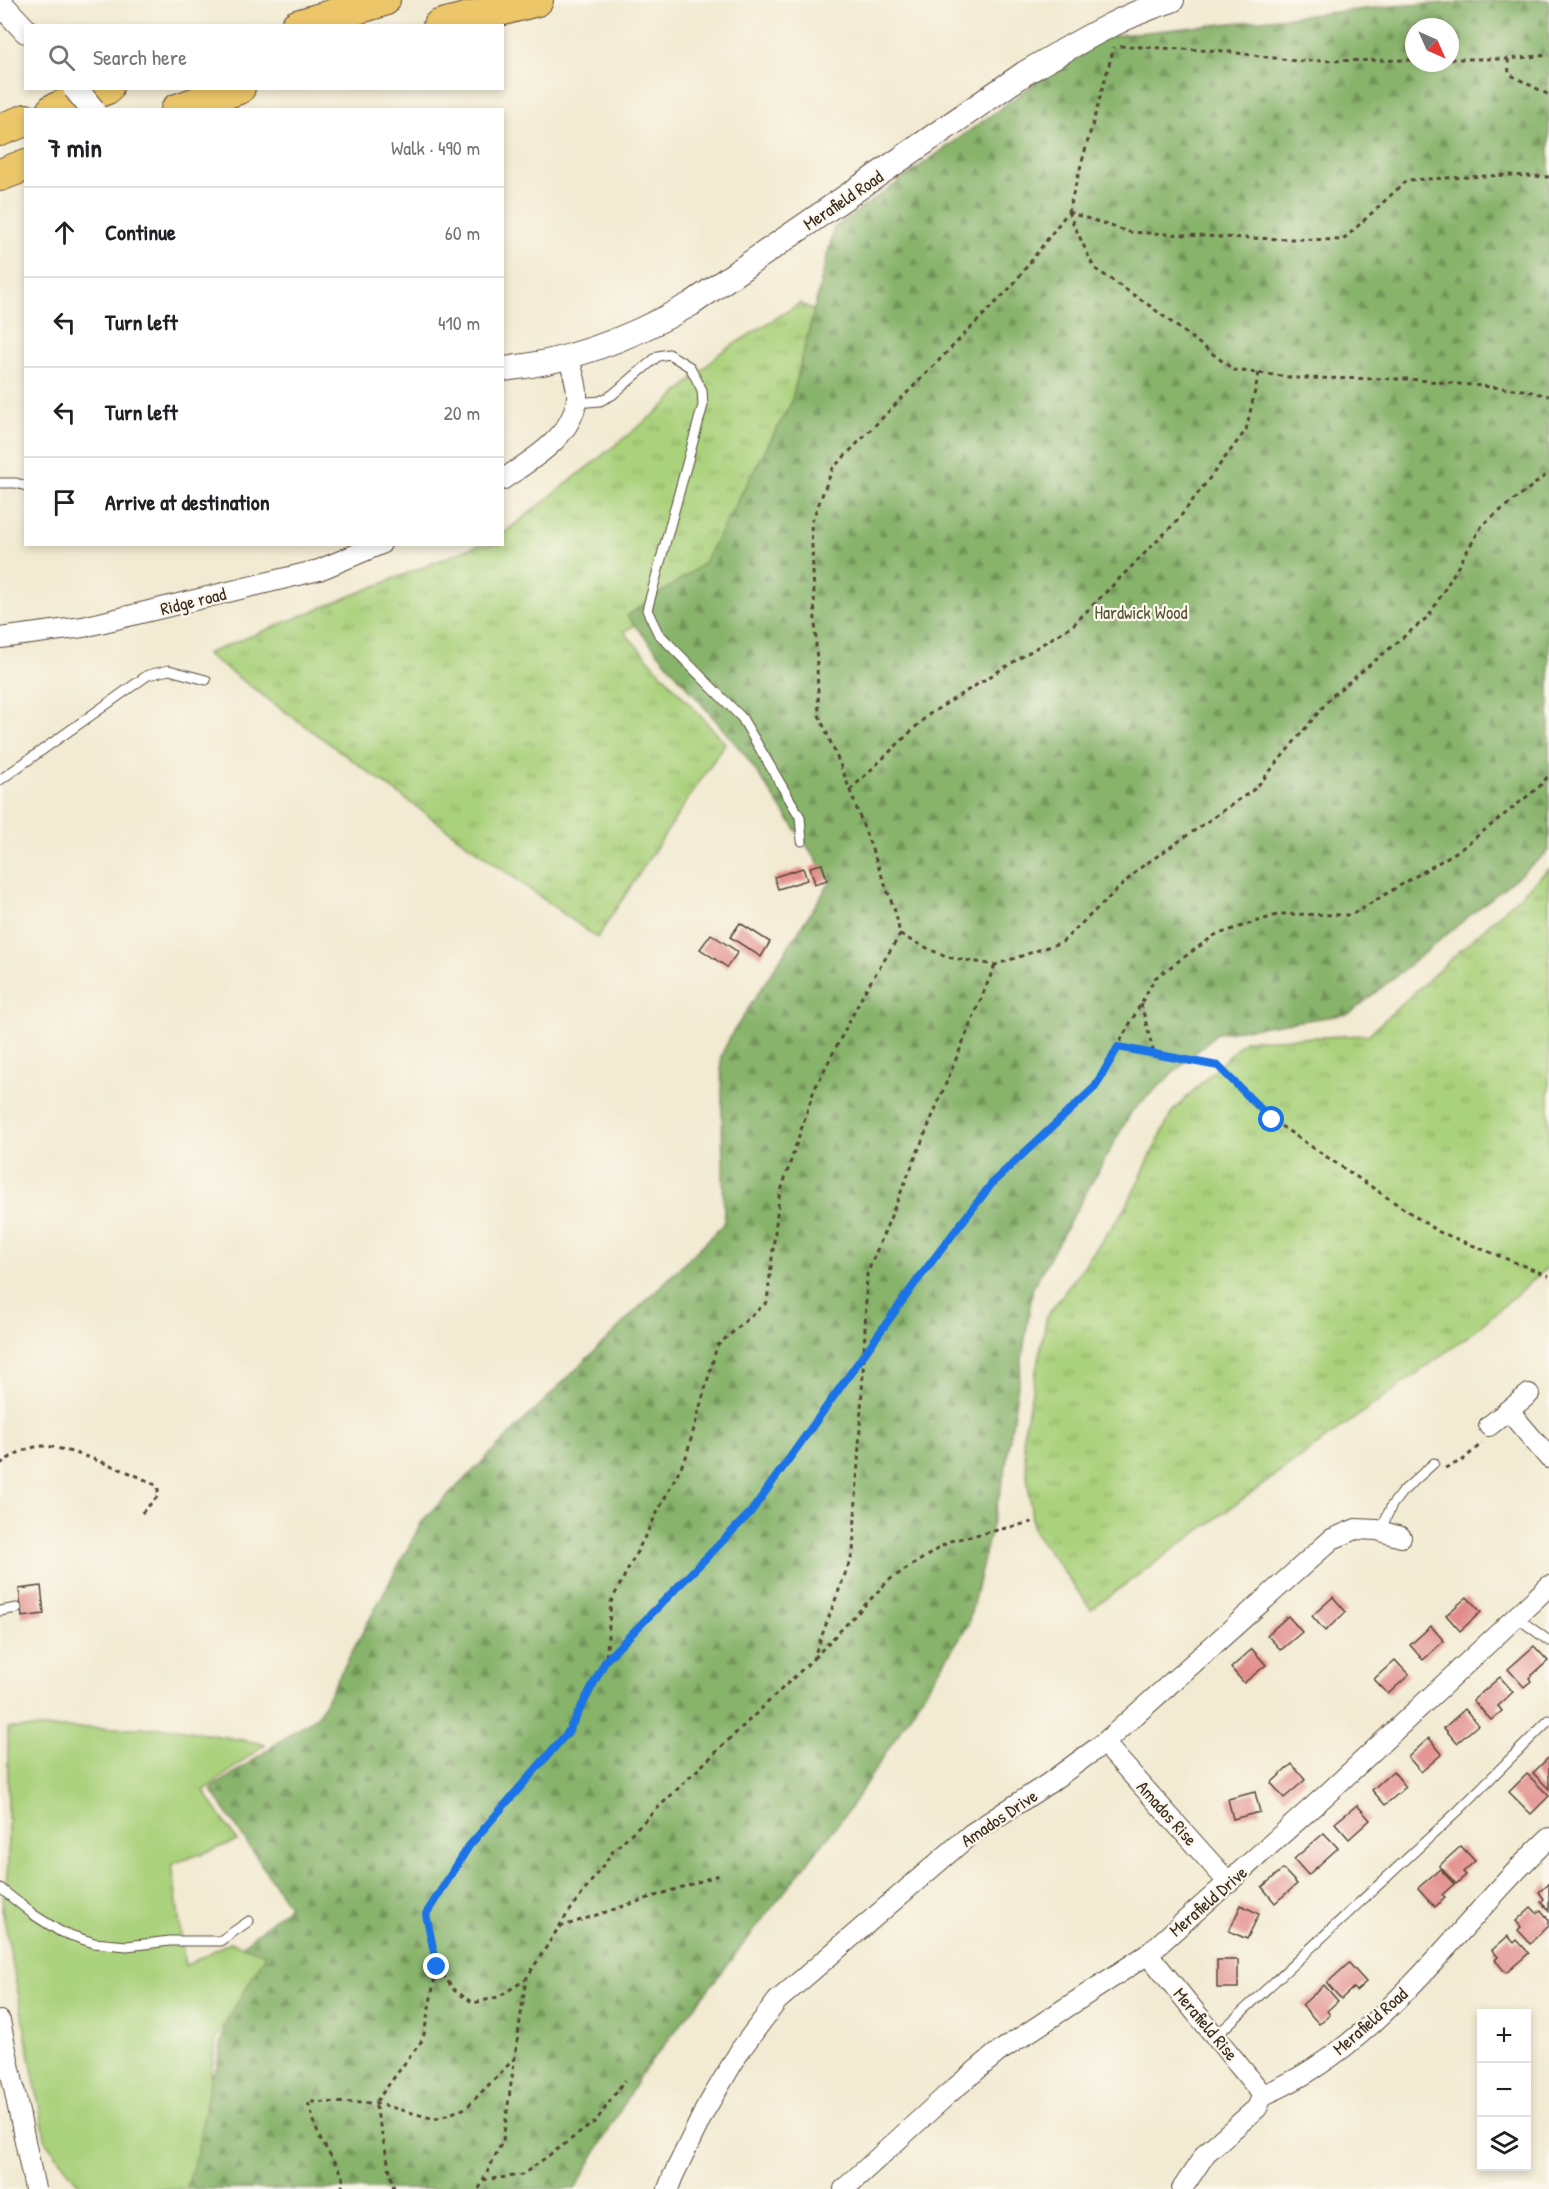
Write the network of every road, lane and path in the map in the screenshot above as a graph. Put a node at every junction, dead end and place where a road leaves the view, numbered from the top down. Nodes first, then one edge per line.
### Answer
1 (384, 0) edge
2 (537, 0) edge
3 (1172, 0) edge
4 (0, 3) edge
5 (304, 24) edge
6 (447, 24) edge
7 (24, 29) edge
8 (1549, 55) edge
9 (1459, 59) edge
10 (1508, 59) junction
11 (1405, 60) edge
12 (77, 90) edge
13 (102, 90) edge
14 (233, 90) edge
15 (1549, 95) edge
16 (58, 108) edge
17 (91, 108) edge
18 (183, 108) edge
19 (24, 121) edge
20 (0, 130) edge
21 (24, 166) edge
22 (0, 175) edge
23 (1549, 177) edge
24 (1068, 212) junction
25 (568, 357) junction
26 (504, 369) edge
27 (1259, 373) junction
28 (1549, 396) edge
29 (576, 404) junction
30 (1549, 474) edge
31 (504, 479) edge
32 (0, 483) edge
33 (24, 485) edge
34 (376, 546) edge
35 (0, 638) edge
36 (206, 680) dead end
37 (1549, 776) edge
38 (0, 780) edge
39 (850, 790) junction
40 (802, 841) dead end
41 (900, 935) junction
42 (995, 965) junction
43 (1141, 1004) junction
44 (1118, 1047) junction
45 (1154, 1054) junction
46 (1549, 1276) edge
47 (864, 1355) junction
48 (1529, 1394) dead end
49 (1508, 1410) junction
50 (1489, 1425) dead end
51 (1549, 1458) edge
52 (1434, 1463) dead end
53 (0, 1464) edge
54 (140, 1515) dead end
55 (1032, 1522) dead end
56 (1380, 1531) junction
57 (1401, 1537) dead end
58 (1549, 1586) edge
59 (17, 1608) dead end
60 (0, 1611) edge
61 (1516, 1617) junction
62 (1549, 1641) edge
63 (813, 1659) junction
64 (606, 1660) junction
65 (1549, 1720) edge
66 (1104, 1743) junction
67 (1549, 1838) edge
68 (719, 1875) dead end
69 (1229, 1883) junction
70 (0, 1888) edge
71 (249, 1921) dead end
72 (559, 1927) junction
73 (1148, 1954) junction
74 (437, 1967) junction
75 (526, 1979) junction
76 (0, 2021) edge
77 (1216, 2036) junction
78 (516, 2057) junction
79 (625, 2080) dead end
80 (1263, 2095) junction
81 (375, 2103) junction
82 (483, 2180) junction
83 (35, 2189) edge
84 (342, 2189) edge
85 (394, 2189) edge
86 (479, 2189) edge
87 (668, 2189) edge
88 (844, 2189) edge
89 (1182, 2189) edge

1 - 5 highway
2 - 6 highway
3 - 25 street, Merafield Road
4 - 7 street
8 - 10 path
9 - 10 path
10 - 15 path
11 - 24 path
12 - 17 street, bridge
13 - 16 highway
14 - 18 highway
19 - 20 highway
21 - 22 highway
23 - 24 path
24 - 27 path
24 - 39 path
25 - 26 street, Merafield Road
25 - 29 street
27 - 28 path
27 - 39 path
29 - 31 street
29 - 40 lane
30 - 42 path
32 - 33 lane
34 - 35 street, Ridge road
36 - 38 lane
37 - 43 path
39 - 41 path
41 - 42 path
41 - 64 path
42 - 47 path
43 - 44 path
43 - 45 path
44 - 45 path
44 - 47 path
45 - 46 path
47 - 63 path
47 - 64 path
48 - 49 street
49 - 50 street
49 - 51 street
52 - 56 lane
53 - 54 path
55 - 63 path
56 - 57 street, Amados Drive
56 - 66 street, Amados Drive
58 - 61 street, Merafield Drive
59 - 60 lane
61 - 62 lane
61 - 69 street, Merafield Drive
63 - 72 path
64 - 74 path
65 - 77 lane
66 - 69 street, Amados Rise
66 - 87 street, Amados Drive
67 - 80 street, Merafield Road
68 - 72 path
69 - 73 street, Merafield Drive
70 - 71 lane
72 - 75 path
73 - 77 street, Merafield Rise
73 - 88 street, Merafield Drive
74 - 75 path
74 - 81 path
75 - 78 path
76 - 83 street
77 - 80 street, Merafield Rise
78 - 81 path
78 - 82 path
79 - 82 path
80 - 89 street, Merafield Road
81 - 84 path
81 - 85 path
82 - 86 path

